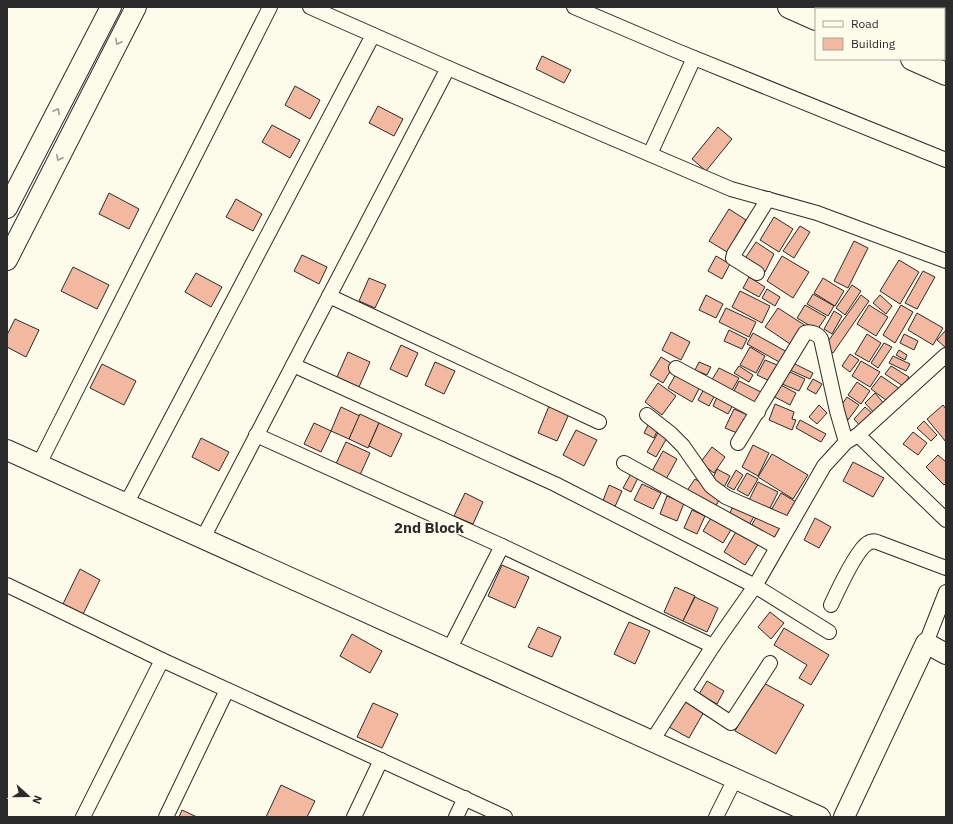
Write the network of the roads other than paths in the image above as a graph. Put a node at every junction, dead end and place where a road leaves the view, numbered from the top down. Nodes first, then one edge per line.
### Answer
1 (111, 7) edge
2 (136, 7) edge
3 (270, 7) edge
4 (310, 7) edge
5 (574, 7) edge
6 (789, 7) edge
7 (815, 19) edge
8 (373, 35) junction
9 (694, 58) junction
10 (914, 60) edge
11 (448, 68) junction
12 (946, 74) edge
13 (650, 154) junction
14 (946, 160) edge
15 (768, 199) junction
16 (7, 208) edge
17 (7, 260) edge
18 (946, 261) edge
19 (757, 273) dead end
20 (329, 296) junction
21 (946, 355) edge
22 (293, 365) junction
23 (676, 368) dead end
24 (758, 412) junction
25 (647, 415) dead end
26 (599, 422) dead end
27 (256, 435) junction
28 (852, 439) junction
29 (738, 443) dead end
30 (7, 450) edge
31 (624, 463) dead end
32 (39, 464) junction
33 (125, 503) junction
34 (946, 520) edge
35 (790, 525) junction
36 (203, 538) junction
37 (502, 546) junction
38 (777, 547) junction
39 (946, 568) edge
40 (7, 585) edge
41 (755, 586) junction
42 (946, 592) edge
43 (831, 605) dead end
44 (829, 632) dead end
45 (926, 643) junction
46 (713, 646) junction
47 (449, 650) junction
48 (946, 654) edge
49 (162, 660) junction
50 (770, 663) dead end
51 (227, 690) junction
52 (684, 692) junction
53 (652, 741) junction
54 (381, 760) junction
55 (735, 779) junction
56 (465, 798) junction
57 (83, 817) edge
58 (166, 817) edge
59 (354, 817) edge
60 (456, 817) edge
61 (505, 817) edge
62 (716, 817) edge
63 (820, 817) edge
64 (844, 817) edge

16 -> 1 street
2 -> 17 street
3 - 32 street
4 - 8 street
5 - 9 street
6 - 7 highway
8 - 11 street
8 - 33 street
9 - 13 street
9 - 14 street
10 - 12 highway
11 - 13 street
11 - 20 street
13 - 15 street
15 - 18 street
15 - 19 street
20 - 22 street
20 - 26 street
21 - 28 street
22 - 27 street
22 - 41 street
23 - 24 street
24 - 28 street
24 - 29 street
25 - 35 street
27 - 36 street
27 - 37 street
28 - 34 street
28 - 35 street
30 - 32 street
31 - 38 street
32 - 33 street
33 - 36 street
35 - 38 street
36 - 47 street
37 - 46 street
37 - 47 street
38 - 41 street
39 - 43 street
40 - 49 street
41 - 44 street
41 - 46 street
42 - 45 street
45 - 48 street
45 - 64 street
46 - 52 street
47 - 53 street
49 - 51 street
49 - 57 street
50 - 52 street
51 - 54 street
51 - 58 street
52 - 53 street
53 - 55 street
54 - 56 street
54 - 59 street
55 - 62 street
55 - 63 street
56 - 60 street
56 - 61 street

